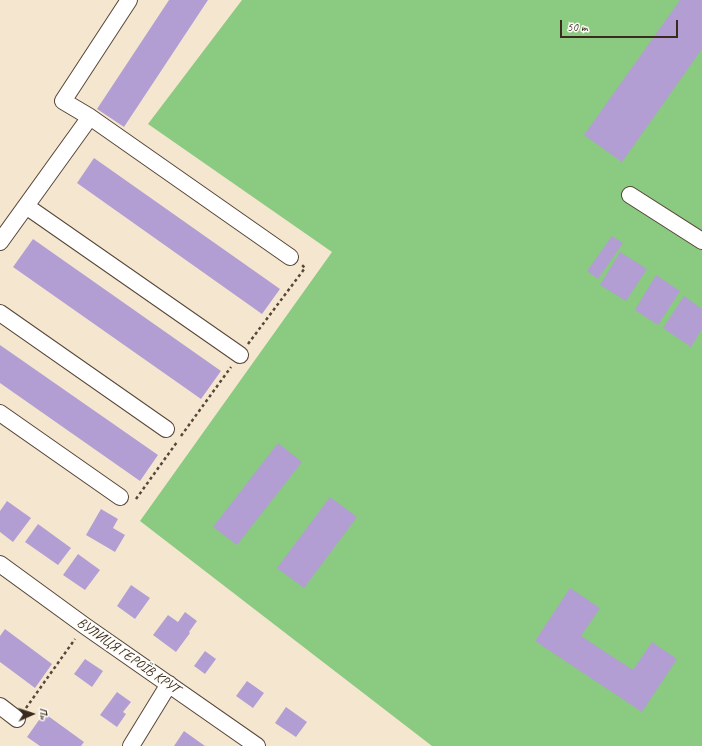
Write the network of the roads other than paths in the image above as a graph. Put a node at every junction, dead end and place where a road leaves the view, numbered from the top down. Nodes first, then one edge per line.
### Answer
1 (129, 0) edge
2 (90, 118) junction
3 (630, 195) dead end
4 (26, 206) junction
5 (702, 241) edge
6 (0, 242) edge
7 (290, 257) road end
8 (0, 312) edge
9 (240, 354) road end
10 (0, 413) edge
11 (166, 429) dead end
12 (120, 497) road end
13 (0, 564) edge
14 (169, 684) junction
15 (0, 706) edge
16 (17, 719) road end
17 (131, 746) edge
18 (257, 746) edge

1 - 2 street
2 - 4 street
2 - 7 street
3 - 5 street
4 - 6 street
4 - 9 street
8 - 11 street
10 - 12 street
13 - 14 street, ВУЛИЦЯ ГЕРОЇВ КРУТ
14 - 17 street
14 - 18 street, ВУЛИЦЯ ГЕРОЇВ КРУТ
15 - 16 street

